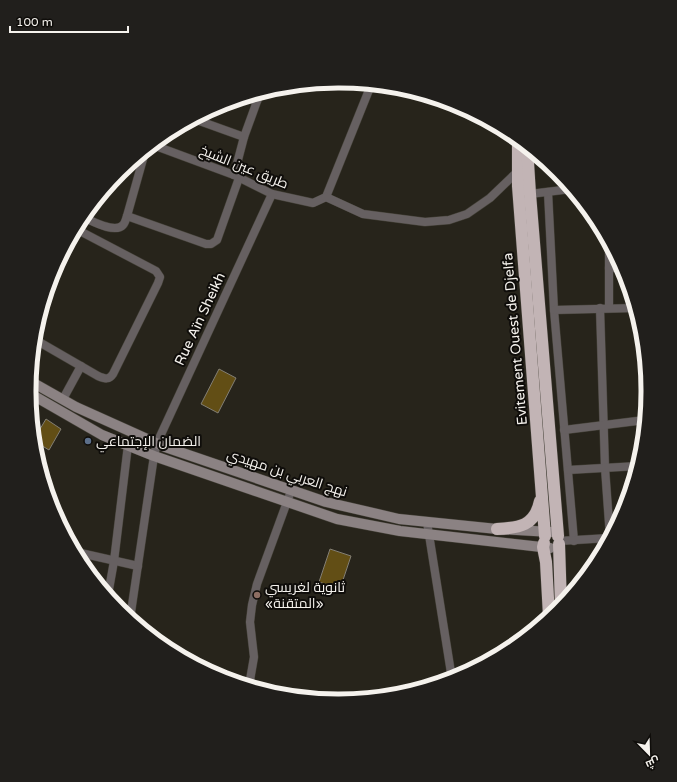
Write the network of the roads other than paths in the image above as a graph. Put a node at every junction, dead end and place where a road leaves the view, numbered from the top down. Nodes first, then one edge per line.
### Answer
1 (369, 90) edge
2 (257, 100) edge
3 (202, 122) edge
4 (244, 136) junction
5 (159, 147) edge
6 (519, 148) edge
7 (526, 153) edge
8 (142, 161) edge
9 (522, 171) junction
10 (237, 177) junction
11 (564, 190) edge
12 (548, 192) junction
13 (272, 194) junction
14 (530, 194) junction
15 (326, 197) junction
16 (127, 216) junction
17 (90, 220) edge
18 (82, 232) edge
19 (609, 255) edge
20 (609, 268) junction
21 (615, 268) edge
22 (600, 308) junction
23 (609, 308) junction
24 (629, 308) edge
25 (554, 310) junction
26 (40, 343) edge
27 (81, 366) junction
28 (36, 384) edge
29 (36, 397) edge
30 (63, 399) junction
31 (639, 421) edge
32 (604, 425) junction
33 (564, 430) junction
34 (157, 443) junction
35 (128, 445) junction
36 (154, 456) junction
37 (632, 466) edge
38 (605, 468) junction
39 (568, 470) junction
40 (273, 484) junction
41 (542, 490) junction
42 (291, 491) junction
43 (268, 496) junction
44 (286, 502) junction
45 (427, 522) junction
46 (609, 526) edge
47 (497, 529) junction
48 (428, 534) junction
49 (602, 538) edge
50 (550, 540) junction
51 (574, 541) junction
52 (84, 554) edge
53 (114, 561) junction
54 (138, 566) junction
55 (109, 588) edge
56 (559, 597) edge
57 (549, 607) edge
58 (131, 611) edge
59 (451, 671) edge
60 (250, 680) edge

1 - 15 street
2 - 4 street
3 - 4 street
4 - 10 street
5 - 10 street, طريق عين الشيخ
6 - 9 highway, Evitement Ouest de Djelfa
7 - 9 highway, Evitement Ouest de Djelfa
8 - 16 street
9 - 14 highway, Evitement Ouest de Djelfa
9 - 15 street
9 - 41 highway, Evitement Ouest de Djelfa
10 - 13 street, طريق عين الشيخ
10 - 16 street
11 - 12 street
12 - 14 street
12 - 25 street
13 - 15 street, طريق عين الشيخ
13 - 34 street, Rue Aïn Sheikh
14 - 50 highway, Evitement Ouest de Djelfa
16 - 17 street
18 - 27 street
19 - 20 street
20 - 21 street
20 - 23 street
22 - 23 street
22 - 25 street
22 - 32 street
23 - 24 street
25 - 33 street
26 - 27 street
27 - 30 street
28 - 30 main road, نهج العربي بن مهيدي
29 - 35 main road, نهج العربي بن مهيدي
30 - 34 main road, نهج العربي بن مهيدي
31 - 32 street
32 - 33 street
32 - 38 street
33 - 39 street
34 - 36 street, Rue Aïn Sheikh
34 - 40 main road, نهج العربي بن مهيدي
35 - 36 main road, نهج العربي بن مهيدي
35 - 53 street
36 - 43 main road, نهج العربي بن مهيدي
36 - 54 street, Rue Aïn Sheikh
37 - 38 street
38 - 39 street
38 - 46 street
39 - 51 street
40 - 42 main road, نهج العربي بن مهيدي
40 - 43 main road
41 - 47 highway
41 - 50 highway, Evitement Ouest de Djelfa
42 - 44 street
42 - 45 main road, نهج العربي بن مهيدي
43 - 44 main road, نهج العربي بن مهيدي
44 - 48 main road, نهج العربي بن مهيدي
44 - 60 street
45 - 47 main road, نهج العربي بن مهيدي
45 - 48 street
47 - 50 main road, نهج العربي بن مهيدي
48 - 50 main road, نهج العربي بن مهيدي
48 - 59 street
49 - 51 street
50 - 51 street
50 - 56 highway, Evitement Ouest de Djelfa
50 - 57 highway, Evitement Ouest de Djelfa
52 - 53 street
53 - 54 street
53 - 55 street
54 - 58 street, Rue Aïn Sheikh

